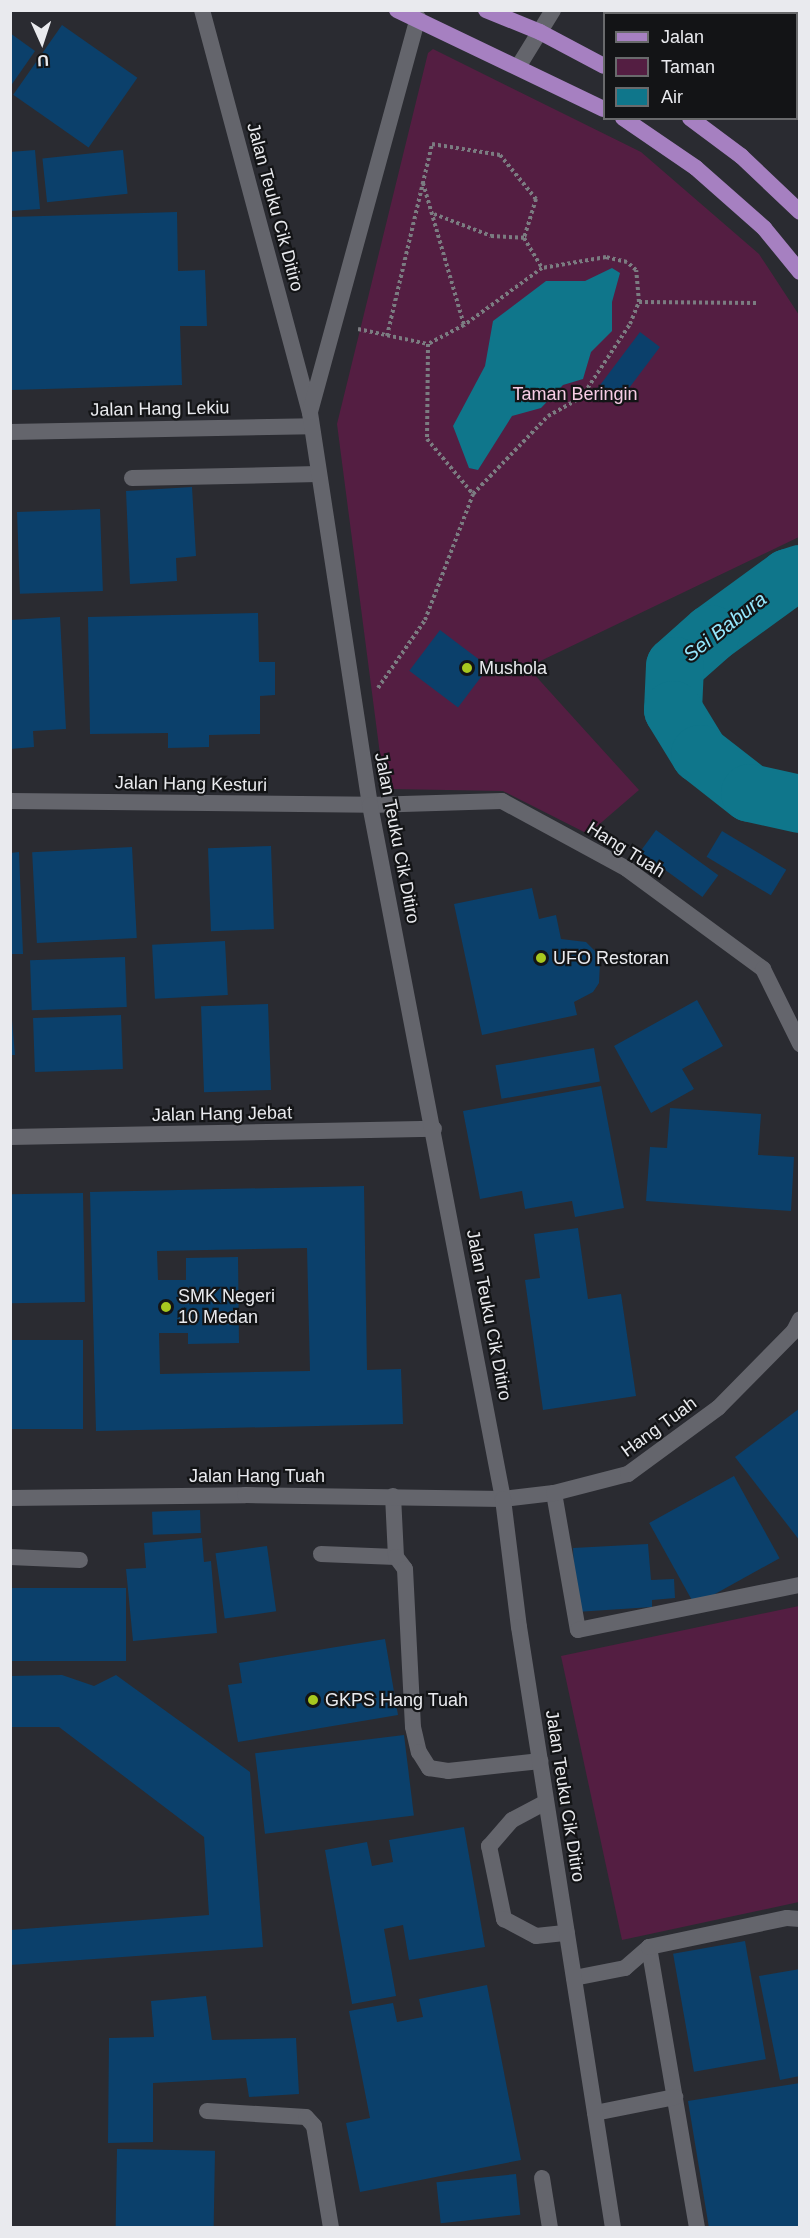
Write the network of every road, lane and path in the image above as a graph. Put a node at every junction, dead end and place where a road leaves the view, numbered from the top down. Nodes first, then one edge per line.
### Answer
1 (202, 10) edge
2 (397, 10) edge
3 (486, 10) edge
4 (553, 10) edge
5 (417, 18) junction
6 (540, 32) junction
7 (603, 65) edge
8 (518, 67) junction
9 (603, 109) edge
10 (626, 120) edge
11 (693, 120) edge
12 (422, 183) junction
13 (800, 212) edge
14 (434, 214) junction
15 (524, 238) junction
16 (542, 268) junction
17 (800, 272) edge
18 (639, 302) junction
19 (758, 303) dead end
20 (464, 325) junction
21 (428, 344) junction
22 (310, 419) junction
23 (10, 432) edge
24 (318, 474) junction
25 (132, 478) dead end
26 (473, 494) junction
27 (355, 718) junction
28 (10, 801) edge
29 (370, 805) junction
30 (800, 1044) edge
31 (434, 1129) junction
32 (10, 1137) edge
33 (798, 1330) edge
34 (554, 1493) junction
35 (393, 1496) junction
36 (10, 1498) edge
37 (503, 1499) junction
38 (321, 1554) dead end
39 (10, 1557) edge
40 (396, 1557) junction
41 (80, 1560) dead end
42 (800, 1585) edge
43 (540, 1761) junction
44 (546, 1802) junction
45 (800, 1919) edge
46 (567, 1933) junction
47 (649, 1947) junction
48 (574, 1978) junction
49 (675, 2097) junction
50 (207, 2111) dead end
51 (595, 2113) junction
52 (542, 2178) dead end
53 (331, 2228) edge
54 (550, 2228) edge
55 (613, 2228) edge
56 (697, 2228) edge

1 - 22 street, Jalan Teuku Cik Ditiro
2 - 5 main road
3 - 6 main road
4 - 6 street
5 - 8 main road
5 - 22 street, Jalan Teuku Cik Ditiro
6 - 7 main road
6 - 8 street
8 - 9 main road
10 - 17 main road
11 - 13 main road
12 - 14 path
12 - 15 path
12 - 21 path
14 - 15 path
14 - 20 path
15 - 16 path
16 - 18 path
16 - 20 path
18 - 19 path
18 - 26 path
20 - 21 path
21 - 26 path
22 - 23 street, Jalan Hang Lekiu
22 - 24 street, Jalan Teuku Cik Ditiro
24 - 25 street
24 - 27 street, Jalan Teuku Cik Ditiro
26 - 27 path
27 - 29 street, Jalan Teuku Cik Ditiro
28 - 29 street, Jalan Hang Kesturi
29 - 30 street, Hang Tuah
29 - 31 street, Jalan Teuku Cik Ditiro
31 - 32 street, Jalan Hang Jebat
31 - 37 street, Jalan Teuku Cik Ditiro
33 - 34 street, Hang Tuah
34 - 37 street, Hang Tuah
34 - 42 street
35 - 36 street, Jalan Hang Tuah
35 - 37 street, Jalan Hang Tuah
35 - 40 street
37 - 43 street, Jalan Teuku Cik Ditiro
38 - 40 street
39 - 41 street
40 - 43 street
43 - 44 street, Jalan Teuku Cik Ditiro
44 - 46 street, Jalan Teuku Cik Ditiro
44 - 46 street
45 - 47 street
46 - 48 street, Jalan Teuku Cik Ditiro
47 - 48 street
47 - 49 street
48 - 51 street, Jalan Teuku Cik Ditiro
49 - 51 street
49 - 56 street
50 - 53 street
51 - 55 street, Jalan Teuku Cik Ditiro
52 - 54 street

